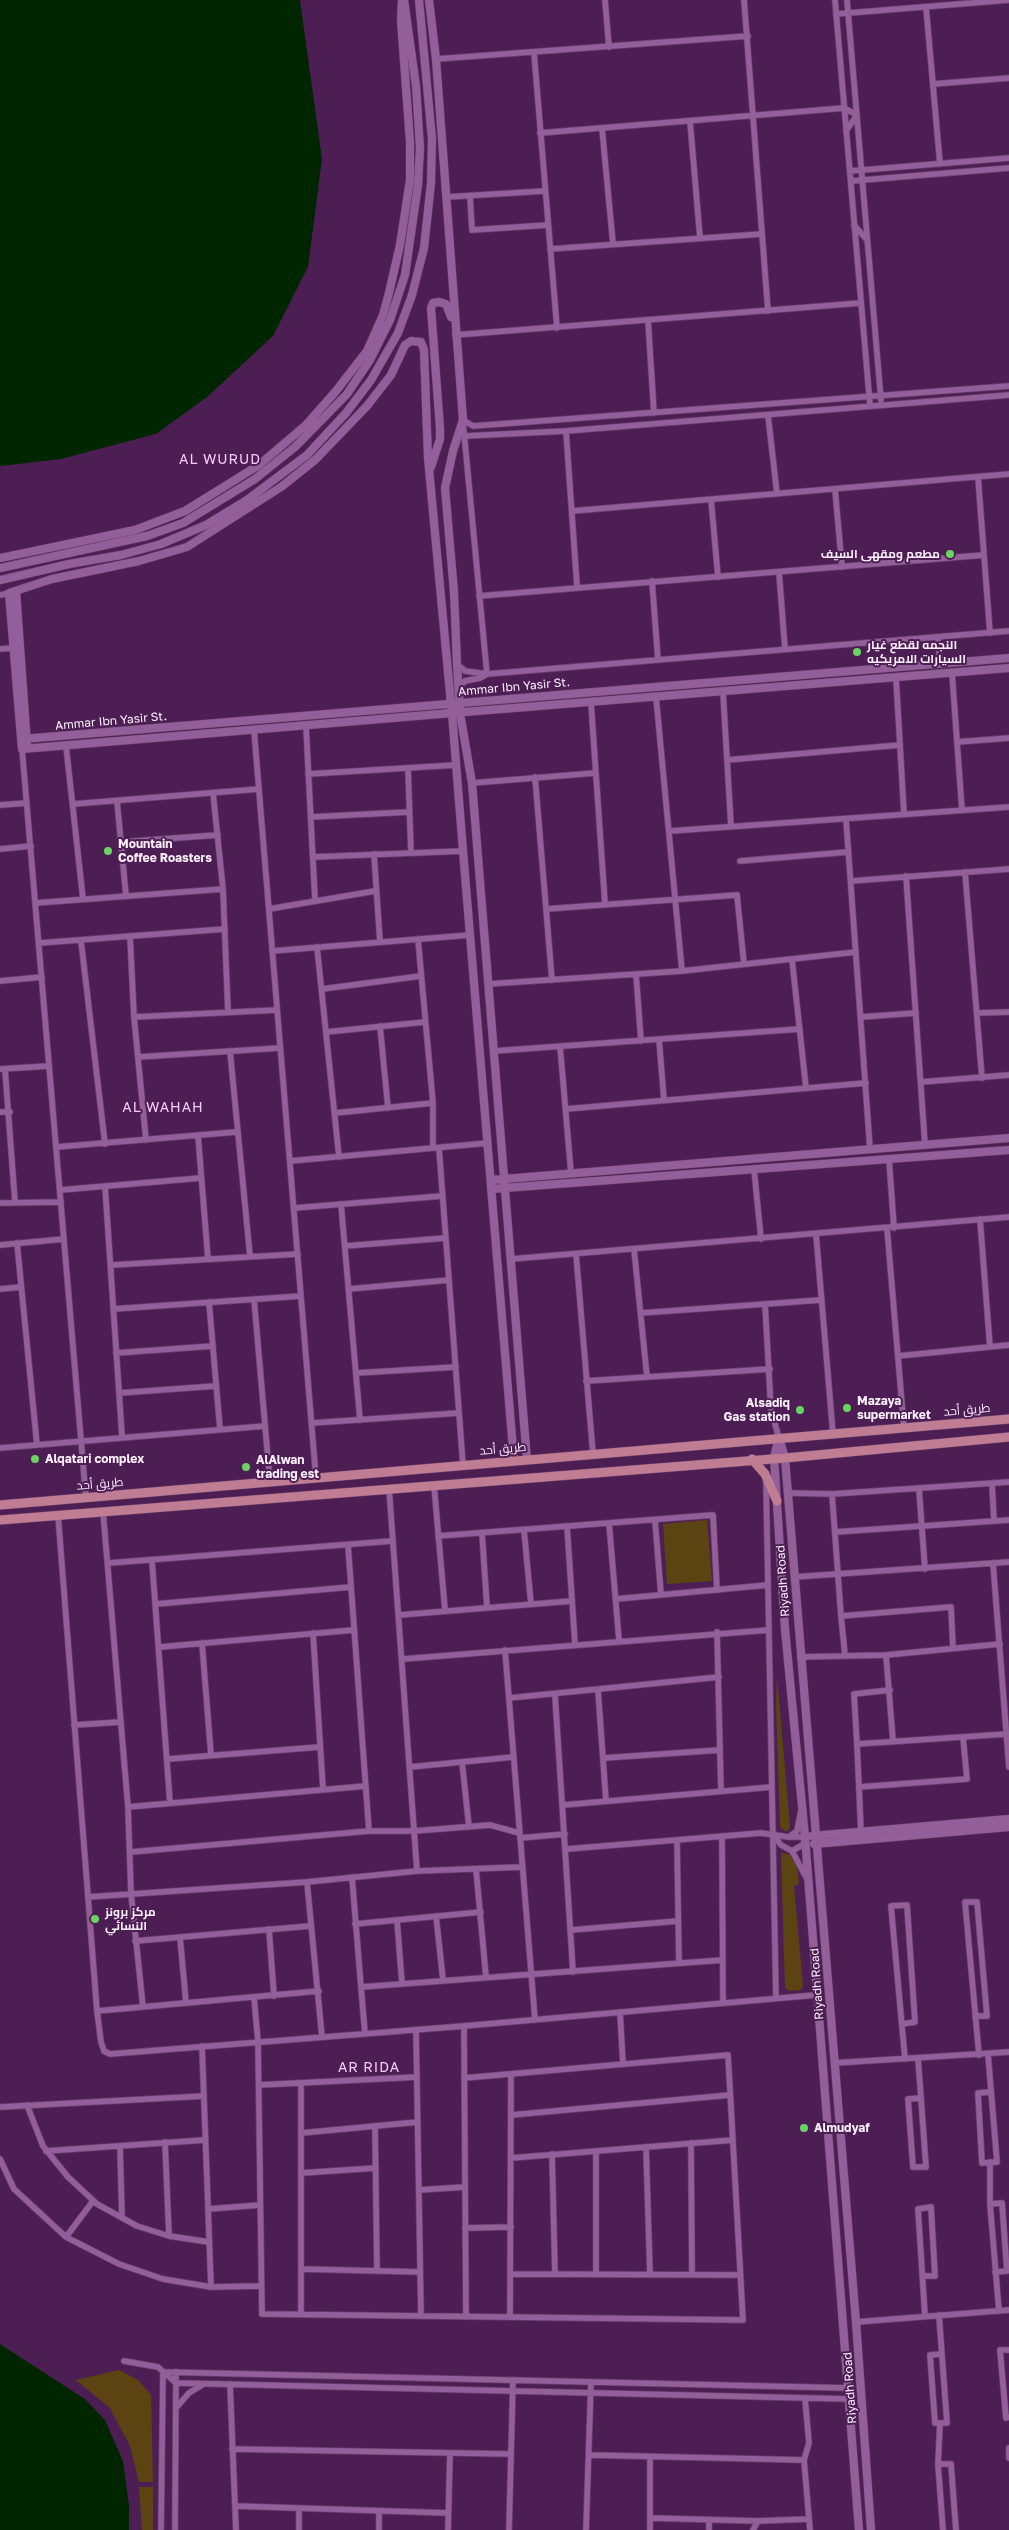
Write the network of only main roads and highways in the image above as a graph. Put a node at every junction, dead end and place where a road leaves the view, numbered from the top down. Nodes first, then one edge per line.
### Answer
1 (1009, 1419) edge
2 (1009, 1438) edge
3 (752, 1459) junction
4 (777, 1501) road end
5 (0, 1505) edge
6 (0, 1520) edge

1 - 5 main road, طريق أحد
2 - 3 main road
3 - 4 main road
3 - 6 main road

